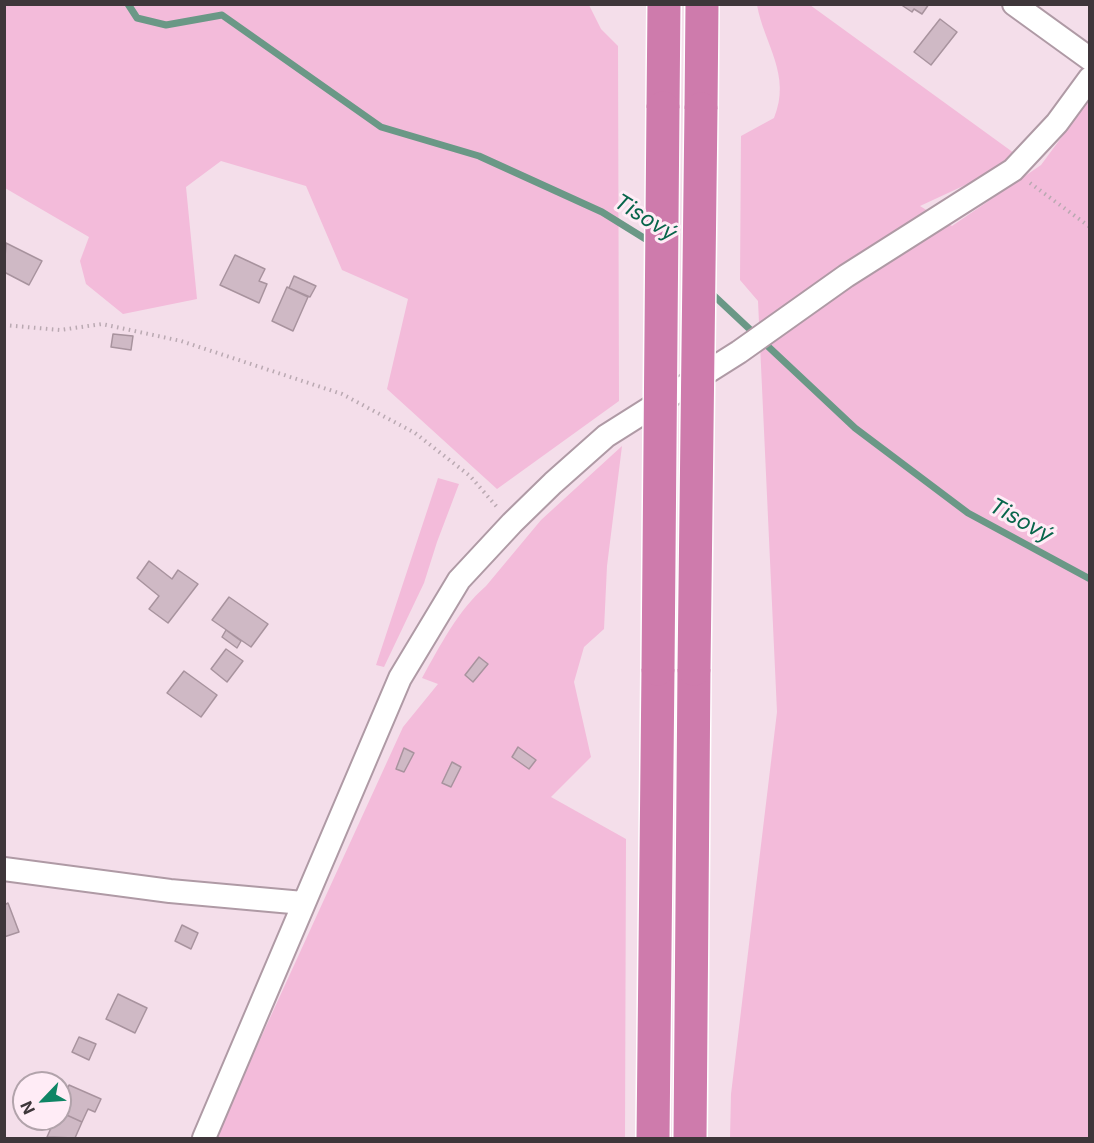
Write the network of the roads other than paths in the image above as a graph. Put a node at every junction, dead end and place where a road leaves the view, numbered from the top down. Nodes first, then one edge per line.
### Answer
1 (664, 4) edge
2 (702, 4) edge
3 (1014, 4) edge
4 (1089, 59) edge
5 (1089, 78) edge
6 (4, 869) edge
7 (303, 903) junction
8 (204, 1138) edge
9 (653, 1138) edge
10 (690, 1138) edge

1 - 9 highway, bridge
2 - 10 highway, bridge
3 - 4 street
5 - 7 street
6 - 7 street
7 - 8 street

